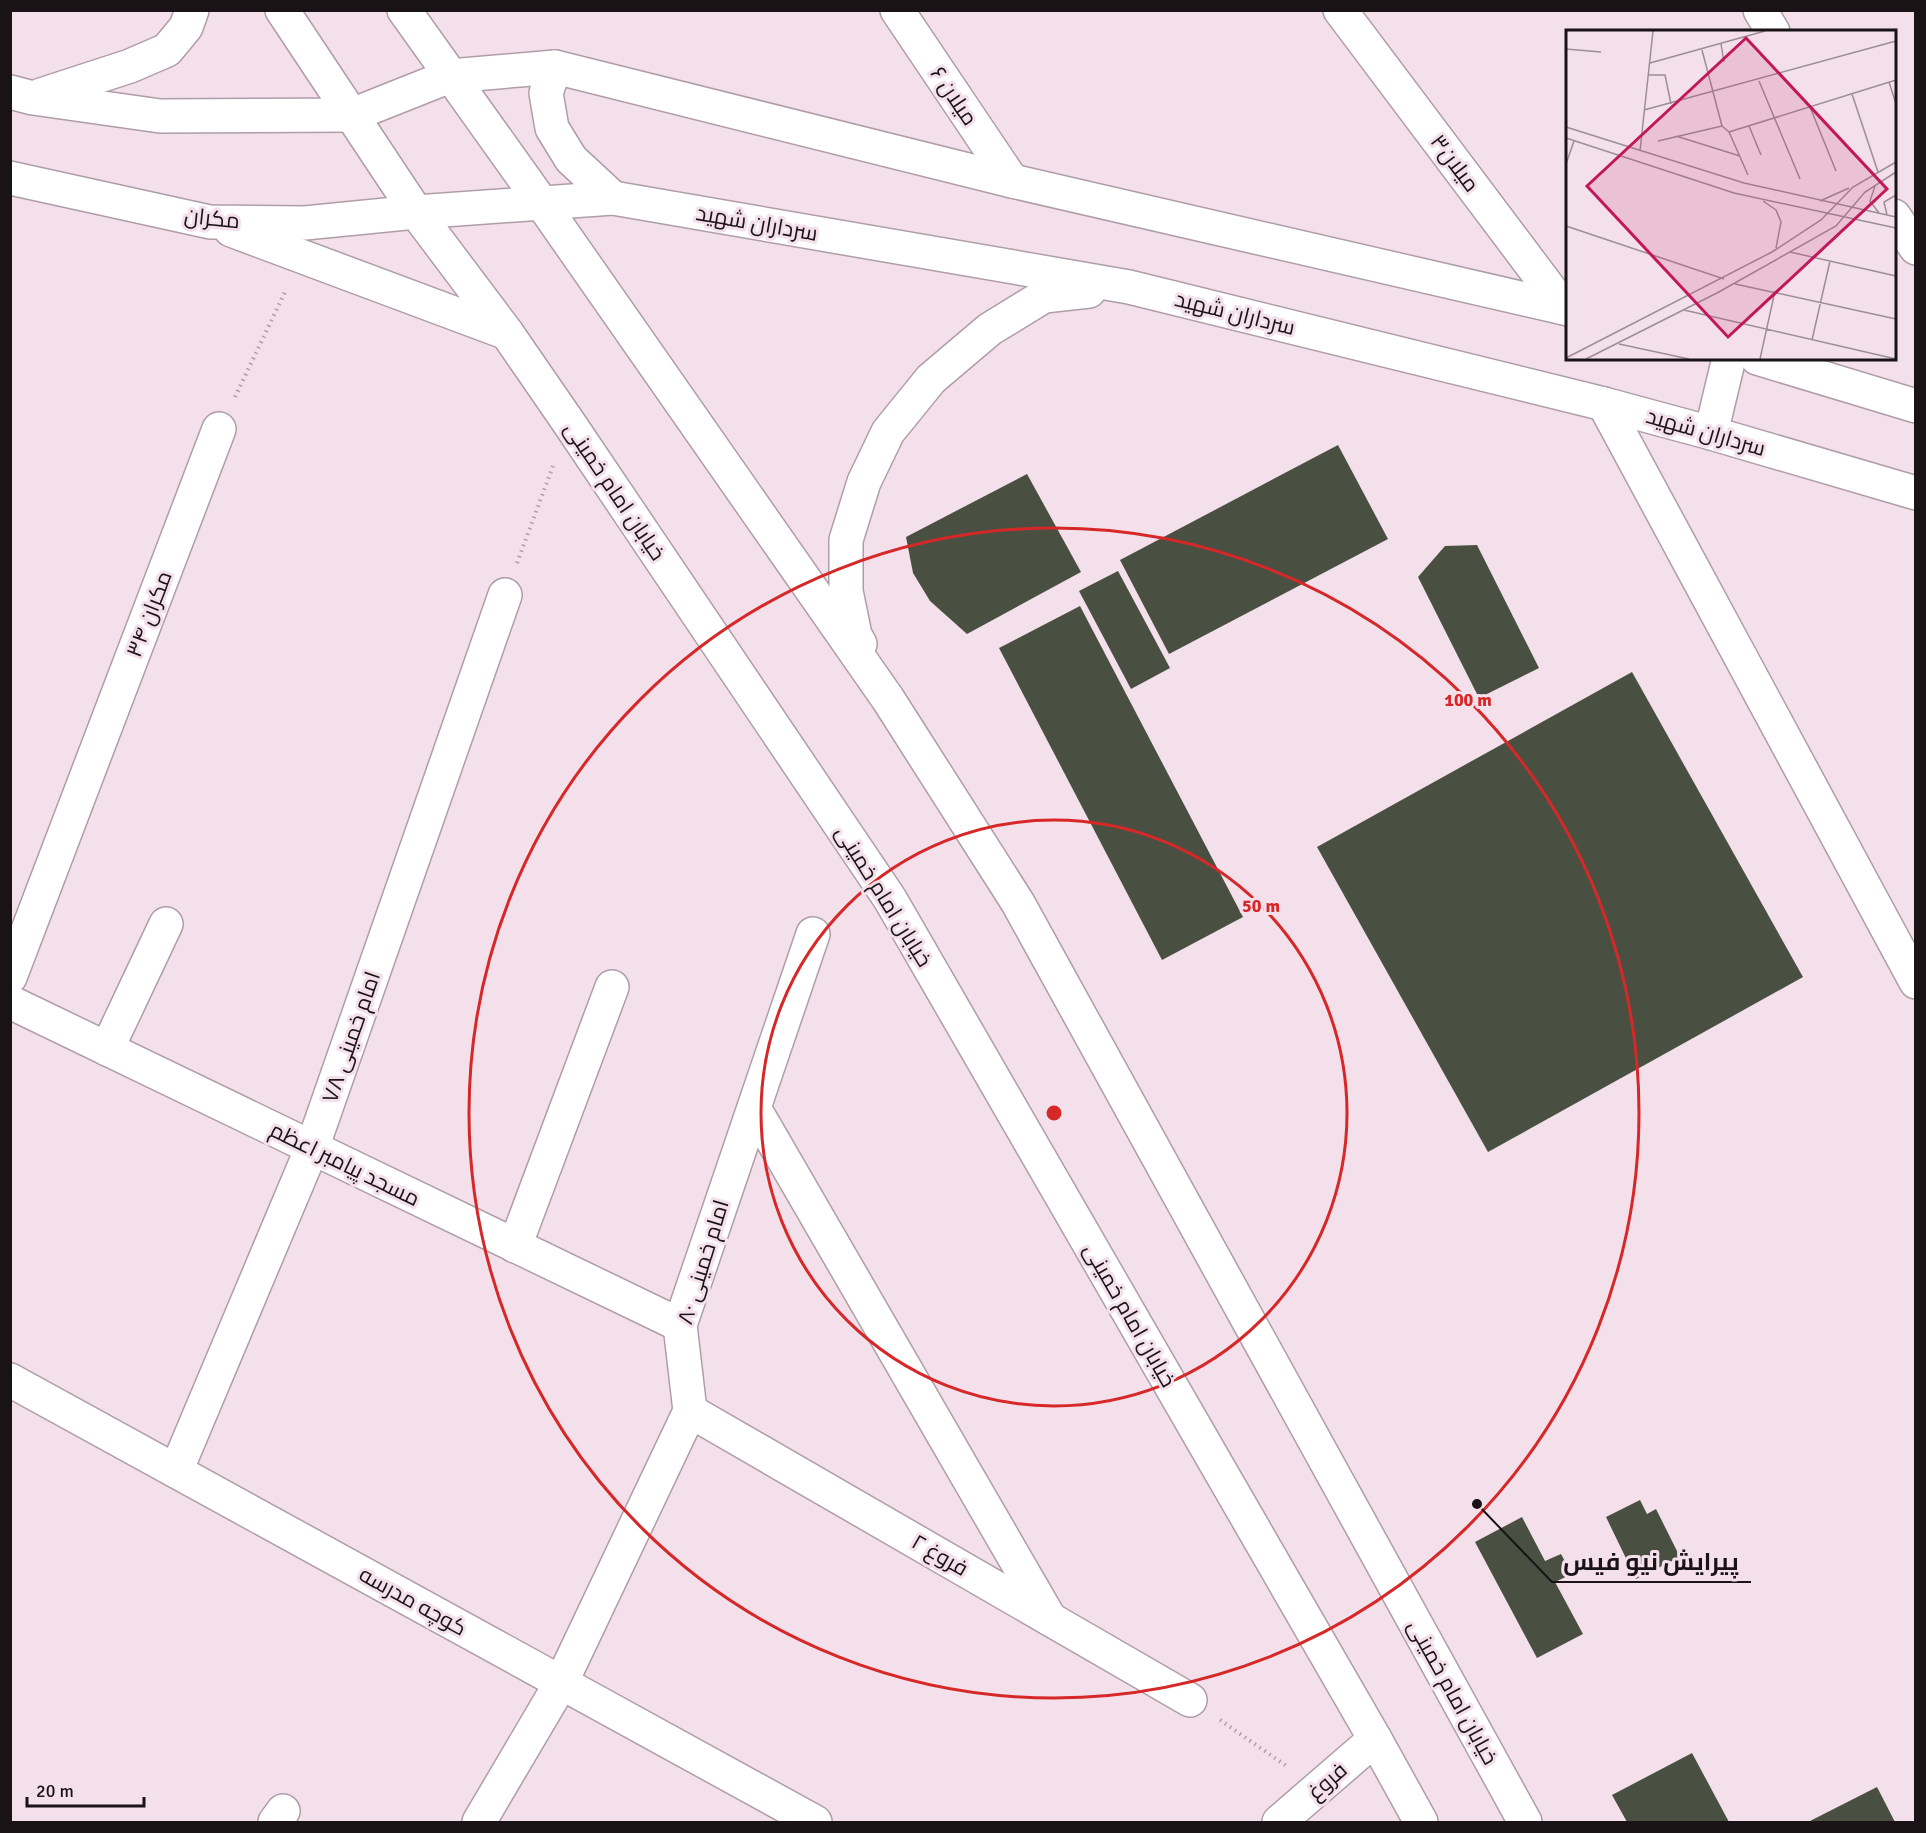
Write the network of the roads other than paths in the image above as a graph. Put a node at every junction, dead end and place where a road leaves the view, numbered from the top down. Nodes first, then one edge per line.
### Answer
1 (192, 10) edge
2 (282, 10) edge
3 (404, 10) edge
4 (897, 10) edge
5 (1760, 10) edge
6 (1347, 13) edge
7 (1772, 30) edge
8 (555, 67) junction
9 (450, 76) junction
10 (22, 95) edge
11 (352, 115) junction
12 (10, 178) edge
13 (1012, 181) junction
14 (613, 198) junction
15 (542, 202) junction
16 (416, 212) junction
17 (1896, 219) edge
18 (210, 222) junction
19 (1916, 248) edge
20 (1129, 287) junction
21 (1566, 309) edge
22 (507, 333) junction
23 (1729, 360) edge
24 (1764, 360) edge
25 (1604, 404) junction
26 (1916, 406) edge
27 (219, 429) road end
28 (1711, 433) junction
29 (1916, 493) edge
30 (505, 595) road end
31 (888, 699) junction
32 (166, 924) dead end
33 (813, 934) dead end
34 (10, 977) edge
35 (1916, 982) edge
36 (612, 987) dead end
37 (10, 1002) edge
38 (107, 1048) junction
39 (754, 1108) junction
40 (312, 1148) junction
41 (515, 1246) junction
42 (680, 1325) junction
43 (10, 1380) edge
44 (690, 1411) junction
45 (176, 1471) junction
46 (1050, 1619) junction
47 (561, 1683) junction
48 (1190, 1700) road end
49 (1375, 1739) junction
50 (479, 1822) edge
51 (815, 1822) edge
52 (1279, 1822) edge
53 (1421, 1822) edge
54 (1525, 1822) edge

1 - 10 street
2 - 11 street, خیابان امام خمینی
3 - 9 street, خیابان امام خمینی
4 - 13 street, میلان ۶
5 - 7 street
6 - 21 street, میلان۳
8 - 9 street
8 - 13 street
8 - 14 street
9 - 11 street
9 - 15 street, خیابان امام خمینی
10 - 11 street
11 - 16 street, خیابان امام خمینی
12 - 18 street, مکران
13 - 21 street
14 - 15 street, سرداران شهید
14 - 20 street, سرداران شهید
15 - 16 street, مکران
15 - 31 street, خیابان امام خمینی
16 - 18 street, مکران
16 - 22 street, خیابان امام خمینی
17 - 19 street
18 - 22 street
20 - 25 street, سرداران شهید
20 - 31 street
22 - 49 street, خیابان امام خمینی
23 - 28 street
24 - 26 street
25 - 28 street, سرداران شهید
25 - 35 street
27 - 34 street, مکران ۳۴
28 - 29 street, سرداران شهید
30 - 40 street, امام خمینی ۷۸
31 - 54 street, خیابان امام خمینی
32 - 38 street
33 - 39 street, امام خمینی ۸۰
36 - 41 street
37 - 38 street, مسجد پیامبر اعظم
38 - 40 street, مسجد پیامبر اعظم
39 - 42 street, امام خمینی ۸۰
39 - 46 street
40 - 41 street, مسجد پیامبر اعظم
40 - 45 street, امام خمینی ۷۸
41 - 42 street, مسجد پیامبر اعظم
42 - 44 street, امام خمینی ۸۰
43 - 45 street, کوچه مدرسه
44 - 46 street, فروغ ۲
44 - 47 street
45 - 47 street, کوچه مدرسه
46 - 48 street, فروغ ۲
47 - 50 street
47 - 51 street, کوچه مدرسه
49 - 52 street, فروغ
49 - 53 street, خیابان امام خمینی

